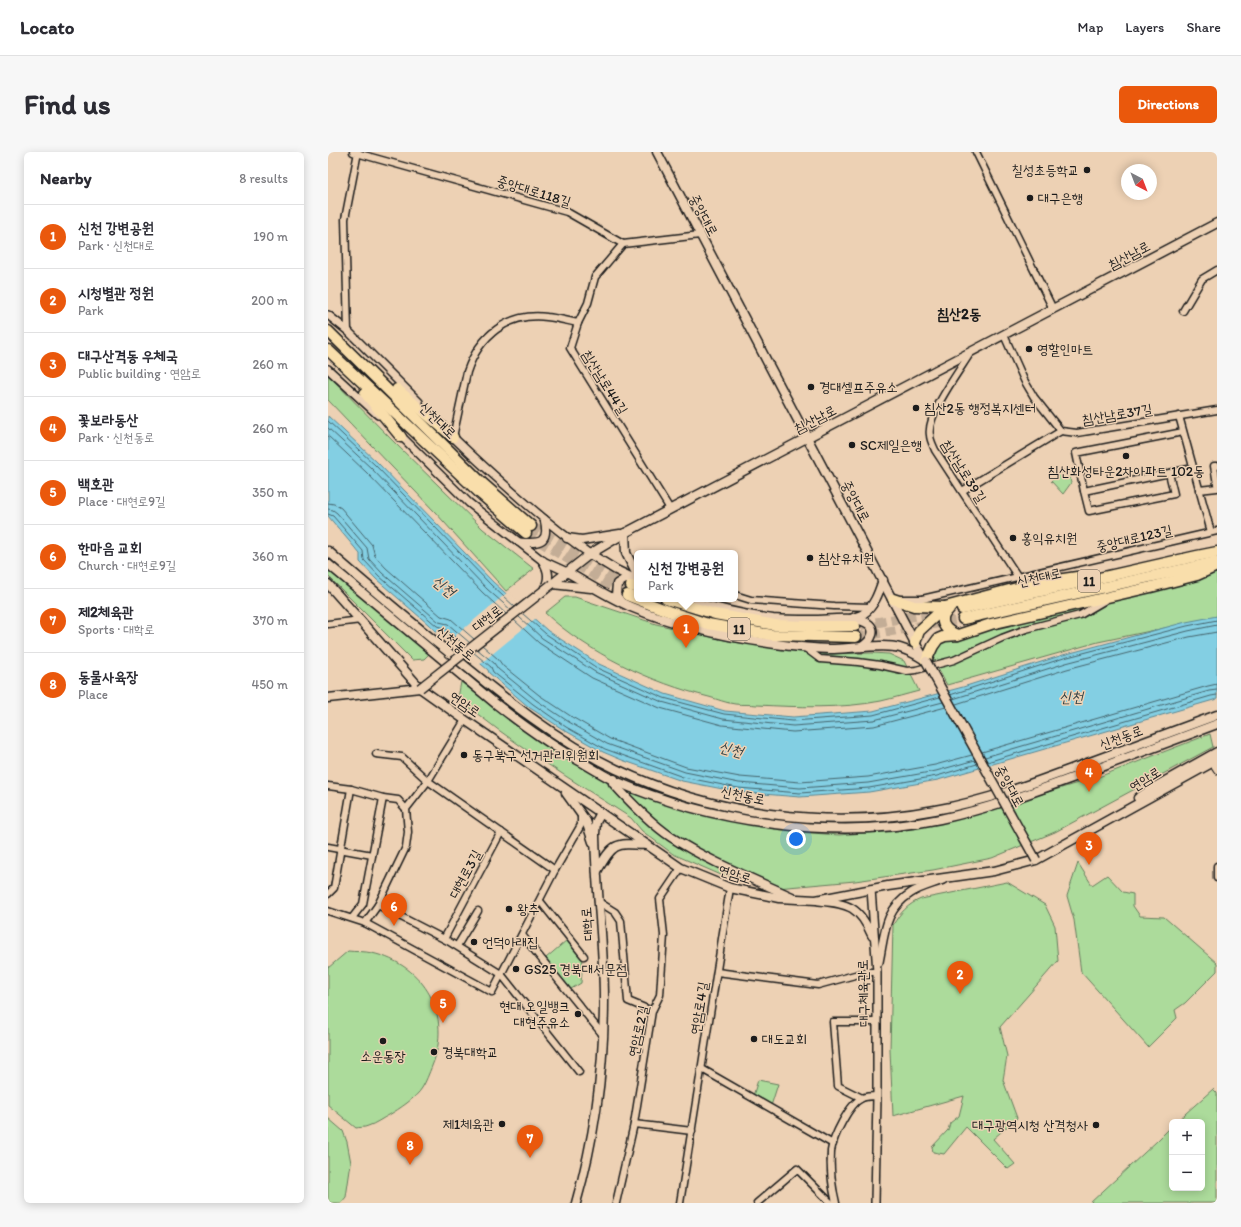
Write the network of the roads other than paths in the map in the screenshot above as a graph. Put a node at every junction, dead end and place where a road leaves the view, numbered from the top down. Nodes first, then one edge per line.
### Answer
1 (356, 152) edge
2 (657, 152) edge
3 (976, 152) edge
4 (1217, 223) edge
5 (700, 235) junction
6 (623, 244) junction
7 (1217, 270) edge
8 (1053, 309) junction
9 (1184, 311) dead end
10 (328, 315) edge
11 (578, 323) junction
12 (328, 331) edge
13 (348, 331) junction
14 (1004, 335) junction
15 (342, 344) junction
16 (328, 350) edge
17 (971, 352) junction
18 (336, 357) junction
19 (328, 369) edge
20 (1217, 410) edge
21 (1179, 416) junction
22 (1061, 430) junction
23 (1183, 432) junction
24 (402, 437) junction
25 (453, 437) junction
26 (807, 437) junction
27 (1217, 466) edge
28 (1193, 468) junction
29 (1170, 473) junction
30 (1217, 484) edge
31 (1217, 488) edge
32 (1199, 490) junction
33 (962, 491) junction
34 (1084, 491) junction
35 (670, 509) junction
36 (544, 519) junction
37 (1214, 532) edge
38 (625, 533) junction
39 (567, 538) junction
40 (519, 542) junction
41 (328, 551) edge
42 (1217, 552) edge
43 (626, 553) junction
44 (590, 554) junction
45 (543, 560) junction
46 (634, 560) edge
47 (1217, 562) edge
48 (328, 564) edge
49 (1217, 566) edge
50 (634, 568) edge
51 (567, 572) junction
52 (1018, 577) junction
53 (882, 580) junction
54 (550, 581) junction
55 (328, 584) edge
56 (595, 589) junction
57 (631, 589) edge
58 (738, 596) edge
59 (1112, 596) junction
60 (893, 599) junction
61 (653, 602) edge
62 (676, 602) edge
63 (695, 602) edge
64 (871, 607) junction
65 (953, 607) junction
66 (962, 619) tunnel mouth
67 (361, 620) junction
68 (853, 622) junction
69 (328, 624) edge
70 (958, 635) junction
71 (856, 637) tunnel mouth
72 (915, 643) junction
73 (804, 648) junction
74 (860, 648) junction
75 (926, 661) junction
76 (420, 688) junction
77 (328, 698) edge
78 (1217, 715) edge
79 (465, 720) junction
80 (1217, 724) edge
81 (1217, 752) edge
82 (376, 754) dead end
83 (1214, 761) edge
84 (616, 769) junction
85 (1217, 770) edge
86 (614, 780) junction
87 (428, 781) junction
88 (328, 786) edge
89 (561, 786) junction
90 (351, 789) junction
91 (383, 798) junction
92 (406, 809) junction
93 (580, 811) junction
94 (601, 813) junction
95 (1089, 831) junction
96 (501, 832) junction
97 (575, 836) junction
98 (591, 836) junction
99 (647, 845) junction
100 (328, 847) edge
101 (595, 848) junction
102 (342, 849) junction
103 (372, 855) junction
104 (1036, 860) junction
105 (1217, 866) edge
106 (681, 868) junction
107 (555, 870) junction
108 (597, 871) junction
109 (948, 878) junction
110 (1217, 878) edge
111 (730, 888) junction
112 (871, 889) junction
113 (328, 894) edge
114 (796, 899) junction
115 (816, 900) junction
116 (540, 901) junction
117 (599, 902) junction
118 (378, 905) junction
119 (328, 911) edge
120 (478, 911) dead end
121 (352, 918) junction
122 (365, 923) junction
123 (522, 935) junction
124 (444, 939) junction
125 (875, 942) junction
126 (457, 946) junction
127 (584, 956) dead end
128 (717, 972) junction
129 (877, 972) junction
130 (501, 974) junction
131 (652, 1011) junction
132 (876, 1022) junction
133 (603, 1035) junction
134 (702, 1069) junction
135 (579, 1072) dead end
136 (877, 1096) junction
137 (862, 1098) junction
138 (634, 1124) junction
139 (692, 1131) junction
140 (833, 1144) junction
141 (576, 1203) edge
142 (616, 1203) edge
143 (680, 1203) edge
144 (756, 1203) edge
145 (831, 1203) edge
146 (836, 1203) edge
147 (875, 1203) edge

1 - 6 street, 중앙대로118길
1 - 13 street
2 - 5 main road, 중앙대로
3 - 8 street
4 - 8 main road, 침산남로
5 - 6 street
5 - 26 main road, 중앙대로
6 - 11 street, 침산남로44길
7 - 9 street
8 - 14 main road, 침산남로
10 - 13 street
11 - 25 street
11 - 35 street, 침산남로44길
12 - 15 highway, 신천대로
13 - 25 street
14 - 17 main road, 침산남로
14 - 22 street
15 - 18 highway, 신천대로
15 - 25 highway
16 - 18 highway, 신천대로
17 - 26 main road, 침산남로
17 - 33 street, 침산남로39길
18 - 24 highway
19 - 24 street
20 - 21 street, 침산남로37길
21 - 22 street, 침산남로37길
21 - 23 street
22 - 33 street
23 - 28 street
23 - 34 street
24 - 40 street
25 - 36 street
26 - 35 main road, 침산남로
26 - 53 main road, 중앙대로
27 - 30 street
28 - 29 street
28 - 32 street
29 - 34 street
29 - 34 street
31 - 32 street
32 - 37 street
33 - 52 street, 침산남로39길
35 - 38 main road, 침산남로
36 - 39 street
36 - 40 street
37 - 52 street, 중앙대로123길
38 - 39 main road
38 - 43 main road
38 - 44 main road, 침산남로
39 - 44 street
40 - 45 street
41 - 84 main road, 신천동로
42 - 65 highway
43 - 46 street
43 - 50 main road
44 - 51 main road, 침산남로
44 - 57 main road
45 - 51 street
45 - 54 main road
47 - 66 highway, 신천대로 / 11
48 - 86 main road, 신천동로
49 - 59 highway
51 - 54 main road, 대현로
51 - 56 main road
52 - 60 street, 중앙대로123길
53 - 60 main road, 중앙대로
53 - 64 main road
54 - 56 main road
54 - 76 main road, 대현로, bridge
55 - 67 main road, 연암로
56 - 57 main road
57 - 73 main road
58 - 64 street
59 - 70 highway
59 - 73 street
60 - 65 highway
60 - 72 main road, 중앙대로
61 - 71 highway, 11
62 - 68 highway, 11
63 - 68 main road
64 - 68 main road
65 - 70 highway
65 - 72 highway
67 - 69 street
67 - 76 main road, 연암로
68 - 74 main road
70 - 75 highway
72 - 75 main road, 중앙대로
73 - 74 main road
74 - 75 main road
75 - 104 main road, 중앙대로, bridge
76 - 77 main road
76 - 79 main road, 연암로
78 - 84 main road, 신천동로
79 - 87 street
79 - 89 main road, 연암로
80 - 86 main road, 신천동로
81 - 95 main road, 연암로
82 - 87 street
83 - 85 street
83 - 95 main road, 연암로
84 - 86 main road
86 - 114 main road
87 - 92 street
87 - 96 street
88 - 90 street
89 - 93 main road
89 - 94 main road, 연암로
90 - 91 street
90 - 102 street
91 - 92 street
91 - 103 street
92 - 118 street
93 - 97 street
93 - 98 main road
94 - 99 main road, 연암로
94 - 101 main road, 대학로
95 - 104 main road, 연암로
96 - 107 street
96 - 124 street, 대현로3길
97 - 98 street
97 - 107 street
98 - 101 main road
99 - 106 main road, 연암로
99 - 108 main road
100 - 102 street
101 - 108 main road, 대학로
102 - 103 street
102 - 113 street
103 - 121 street
104 - 109 main road, 연암로
105 - 110 street
106 - 111 main road, 연암로
106 - 131 street, 연암로2길
107 - 116 street
108 - 117 main road, 대학로
109 - 112 main road, 연암로
109 - 129 street
111 - 114 main road, 연암로
111 - 128 street, 연암로4길
112 - 115 main road, 연암로
112 - 125 street, 대구체육관로
114 - 115 main road, 연암로
115 - 125 street
116 - 123 street
116 - 127 street, 대학로
117 - 131 street
117 - 133 main road, 대학로
118 - 122 street
118 - 124 street
119 - 121 street
120 - 126 street
121 - 122 street
122 - 130 street
123 - 130 street
123 - 133 street
124 - 126 street
125 - 129 street, 대구체육관로
126 - 130 street
128 - 129 street
128 - 134 street, 연암로4길
129 - 132 street, 대구체육관로
130 - 135 street
131 - 138 street, 연암로2길
132 - 136 street, 대구체육관로
132 - 137 street
133 - 141 main road, 대학로
134 - 139 street, 연암로4길
134 - 140 street
136 - 137 street
136 - 147 street, 대구체육관로
137 - 140 street
138 - 139 street
138 - 142 street, 연암로2길
139 - 143 street, 연암로4길
140 - 146 street
144 - 145 street

